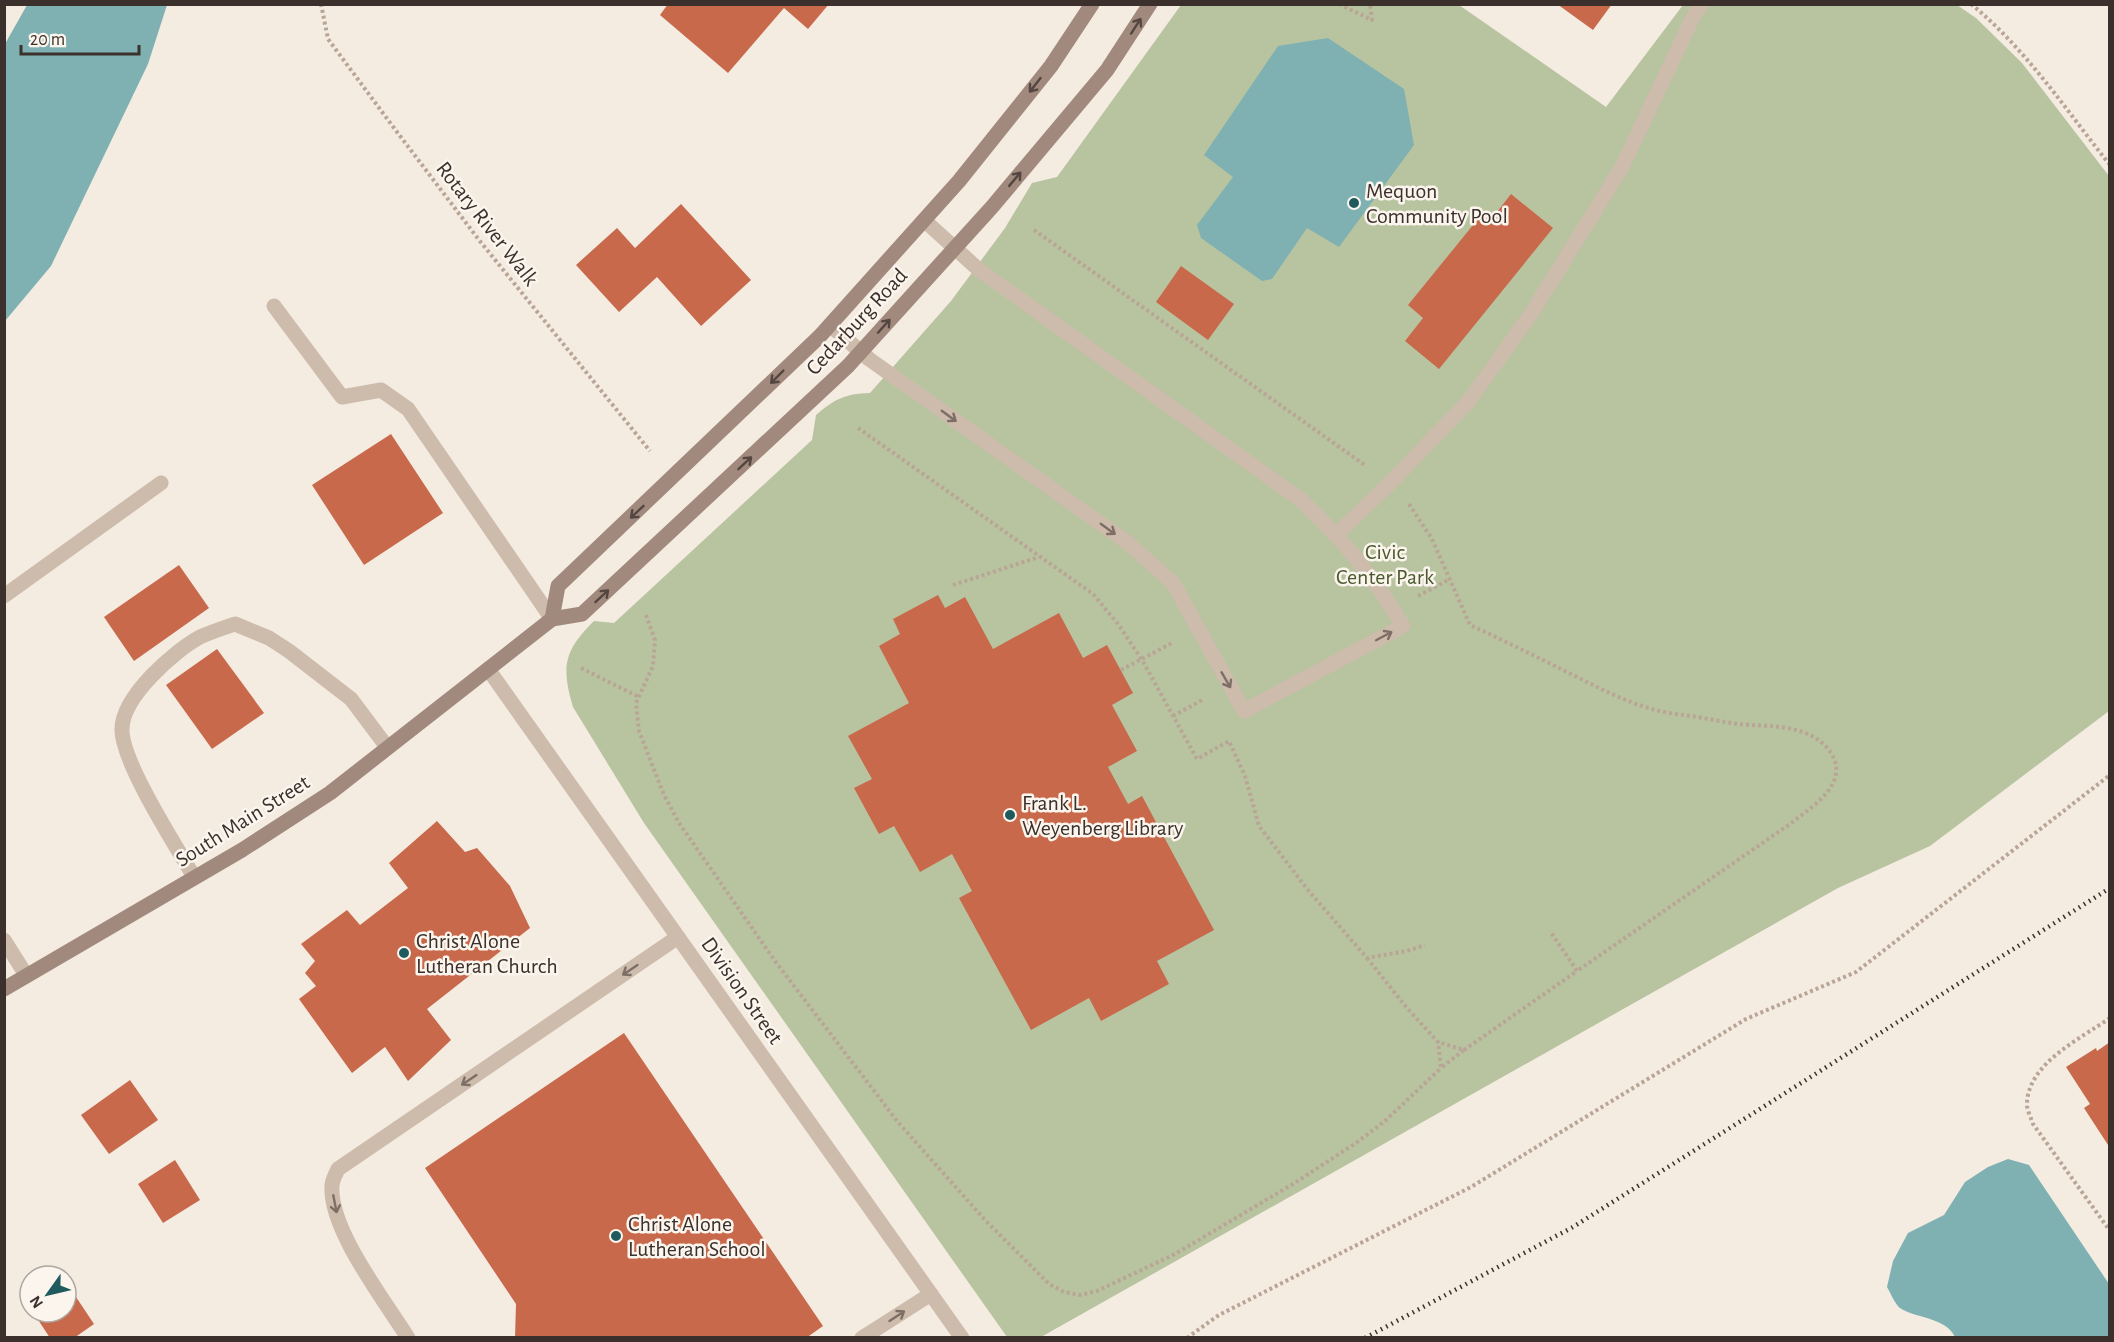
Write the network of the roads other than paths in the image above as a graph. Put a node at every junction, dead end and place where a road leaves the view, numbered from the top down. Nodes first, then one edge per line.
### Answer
1 (1092, 4) edge
2 (1150, 4) edge
3 (1702, 4) edge
4 (925, 221) junction
5 (954, 248) junction
6 (274, 306) dead end
7 (830, 324) junction
8 (861, 352) junction
9 (161, 483) dead end
10 (1337, 534) junction
11 (4, 596) edge
12 (552, 619) junction
13 (488, 669) junction
14 (387, 747) junction
15 (194, 877) junction
16 (678, 937) junction
17 (4, 940) edge
18 (26, 975) junction
19 (4, 989) edge
20 (931, 1294) junction
21 (408, 1338) edge
22 (862, 1338) edge
23 (962, 1338) edge

1 -> 4 main road, Cedarburg Road
5 -> 2 main road, Cedarburg Road
3 - 10 street
4 - 5 street
4 - 7 main road, Cedarburg Road
8 -> 5 main road, Cedarburg Road
5 - 10 street
6 - 12 street
7 - 8 street
7 -> 12 main road, Cedarburg Road
8 -> 10 street
12 -> 8 main road, Cedarburg Road
9 - 11 street
12 - 13 main road, Cedarburg Road
13 - 14 main road, South Main Street
13 - 16 street, Division Street
14 - 15 main road, South Main Street
14 - 15 street
15 - 18 main road, South Main Street
16 - 20 street, Division Street
16 -> 21 street
17 - 18 street
18 - 19 main road, South Main Street
22 -> 20 street
20 - 23 street, Division Street

